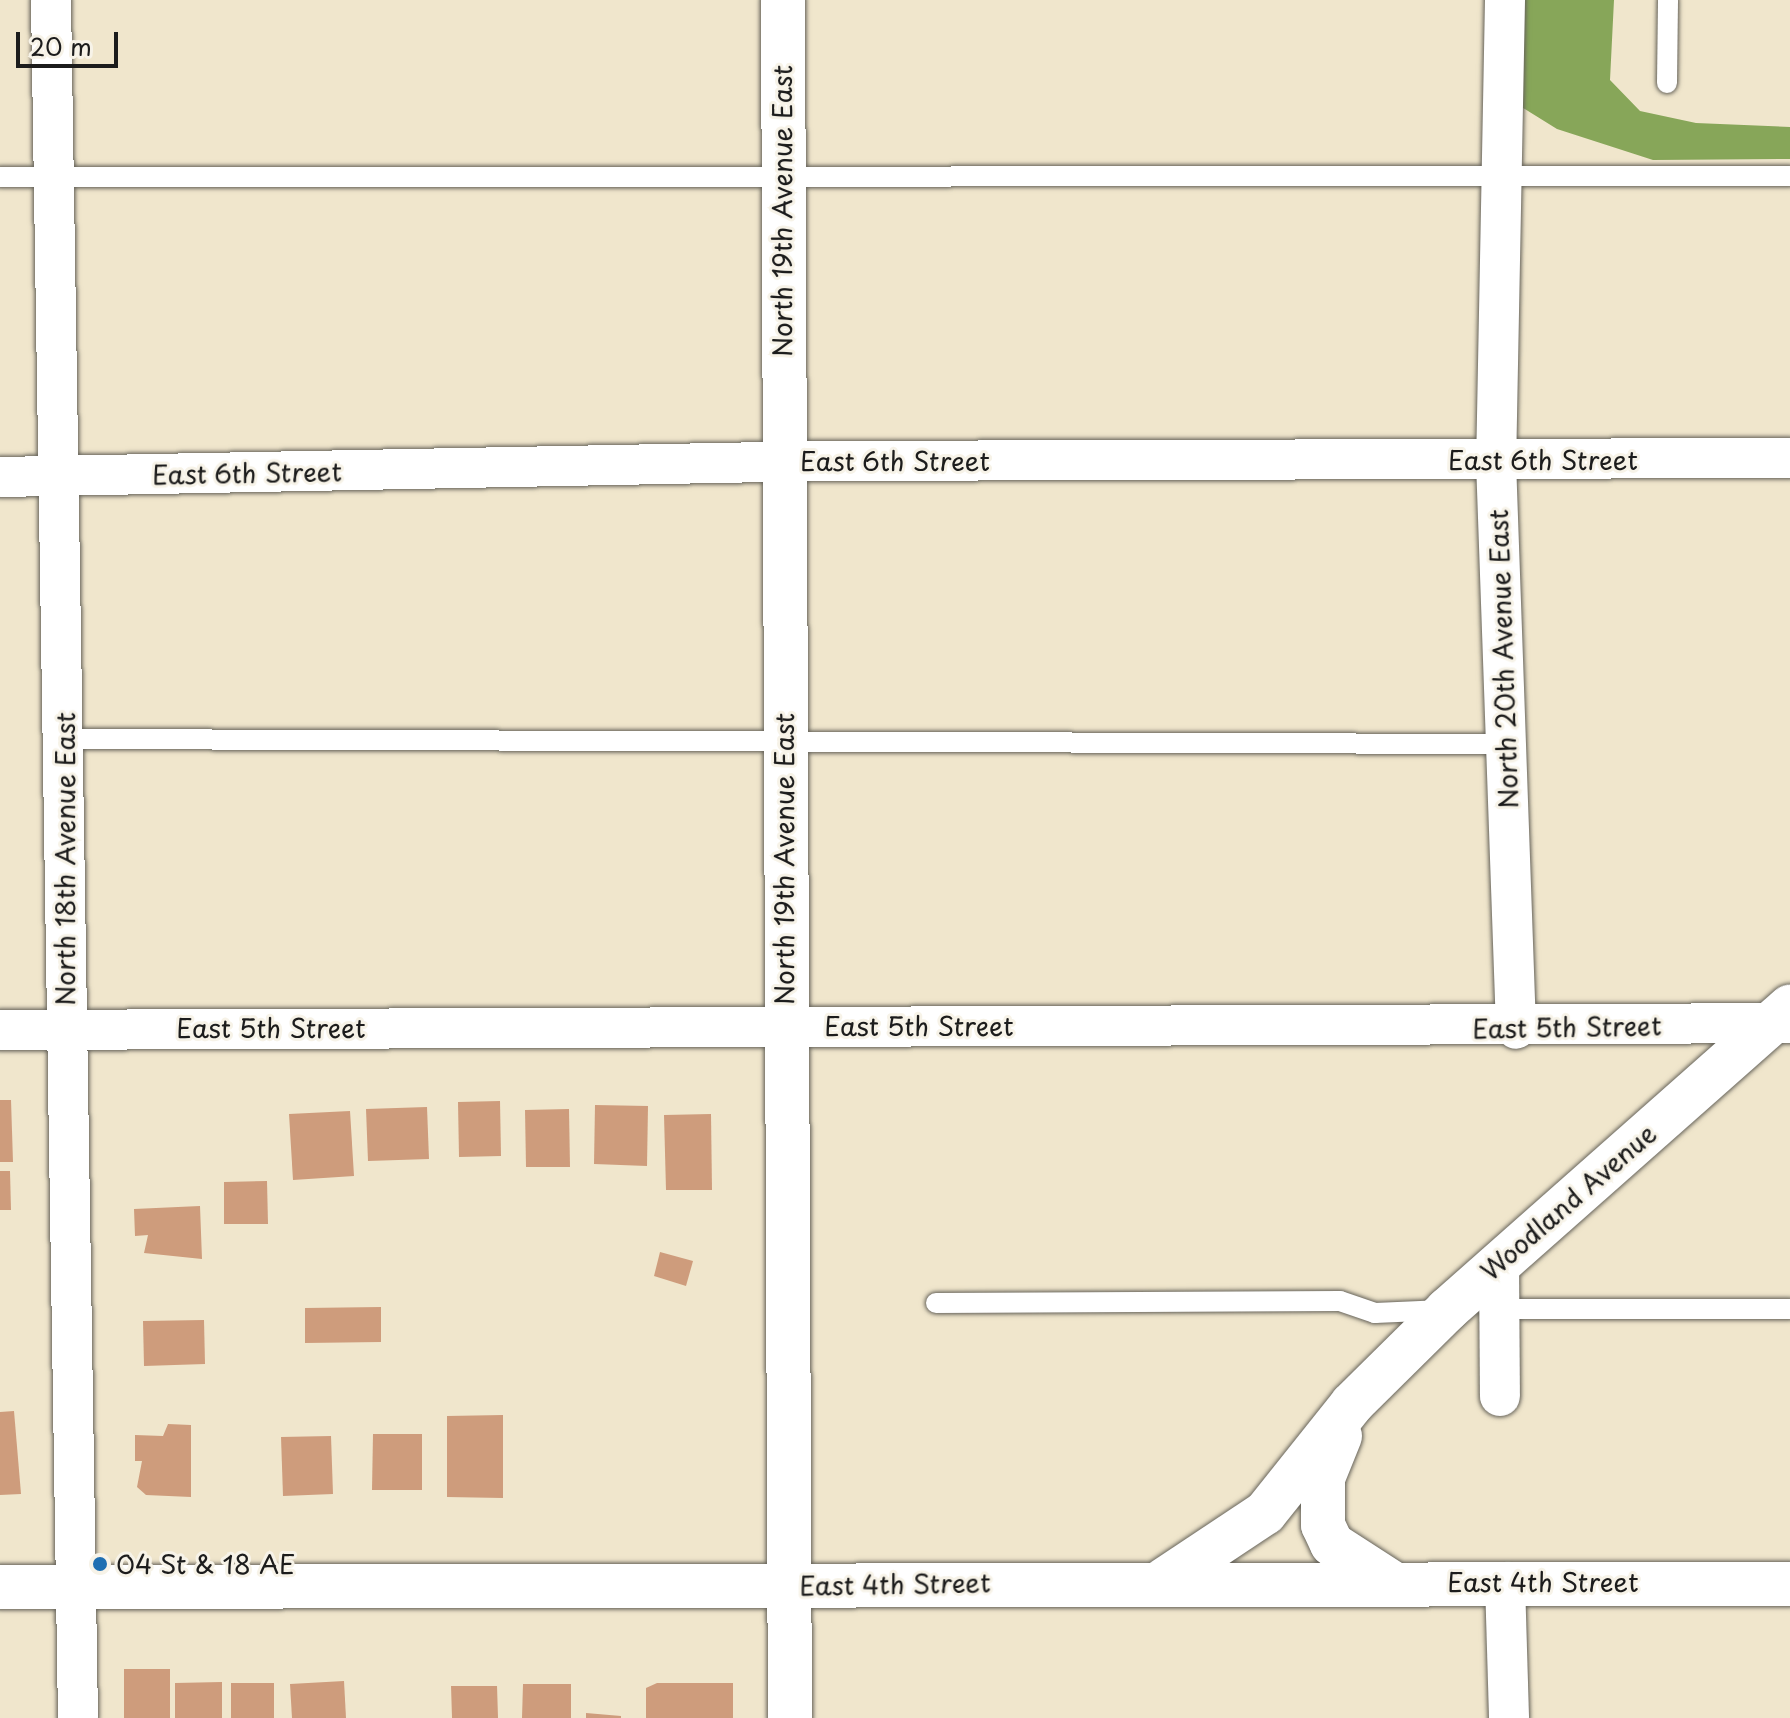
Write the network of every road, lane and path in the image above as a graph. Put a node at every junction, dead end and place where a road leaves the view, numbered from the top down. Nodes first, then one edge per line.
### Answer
1 (51, 0) edge
2 (783, 0) edge
3 (1505, 0) edge
4 (1668, 0) edge
5 (1667, 83) dead end
6 (781, 174) junction
7 (1498, 176) junction
8 (1790, 176) edge
9 (0, 177) edge
10 (55, 177) junction
11 (1790, 458) edge
12 (1496, 461) junction
13 (783, 462) junction
14 (0, 477) edge
15 (63, 478) junction
16 (65, 739) junction
17 (783, 740) junction
18 (1506, 744) junction
19 (1784, 1018) edge
20 (785, 1025) junction
21 (1516, 1029) junction
22 (0, 1030) edge
23 (66, 1030) junction
24 (1499, 1262) junction
25 (936, 1303) dead end
26 (1501, 1309) junction
27 (1790, 1309) edge
28 (1447, 1310) junction
29 (1500, 1396) dead end
30 (1352, 1404) junction
31 (1164, 1580) junction
32 (1392, 1582) junction
33 (1505, 1582) junction
34 (1790, 1584) edge
35 (788, 1586) junction
36 (0, 1587) edge
37 (75, 1587) junction
38 (78, 1718) edge
39 (790, 1718) edge
40 (1509, 1718) edge

1 - 10 street, North 18th Avenue East
2 - 6 main road, North 19th Avenue East
3 - 7 street, North 20th Avenue East
4 - 5 lane
6 - 7 lane
6 - 10 lane
6 - 13 main road, North 19th Avenue East
7 - 8 lane
7 - 12 street, North 20th Avenue East
9 - 10 lane
10 - 15 street, North 18th Avenue East
11 - 12 street, East 6th Street
12 - 13 street, East 6th Street
12 - 18 street, North 20th Avenue East
13 - 15 street, East 6th Street
13 - 17 main road, North 19th Avenue East
14 - 15 street, East 6th Street
15 - 16 street, North 18th Avenue East
16 - 17 lane
16 - 23 street, North 18th Avenue East
17 - 18 lane
17 - 20 main road, North 19th Avenue East
18 - 21 street, North 20th Avenue East
19 - 21 street, East 5th Street
19 - 24 main road, Woodland Avenue
20 - 21 street, East 5th Street
20 - 23 street, East 5th Street
20 - 35 main road, North 19th Avenue East
22 - 23 street, East 5th Street
23 - 37 street, North 18th Avenue East
24 - 26 street
24 - 28 main road, Woodland Avenue
25 - 28 lane
26 - 27 lane
26 - 28 lane
26 - 29 street
28 - 30 main road, Woodland Avenue
30 - 31 main road, Woodland Avenue
30 - 32 main road, Woodland Avenue
31 - 32 main road, East 4th Street
31 - 35 main road, East 4th Street
32 - 33 main road, East 4th Street
33 - 34 main road, East 4th Street
33 - 40 street
35 - 37 main road, East 4th Street
35 - 39 main road, North 19th Avenue East
36 - 37 main road, East 4th Street
37 - 38 street, North 18th Avenue East

